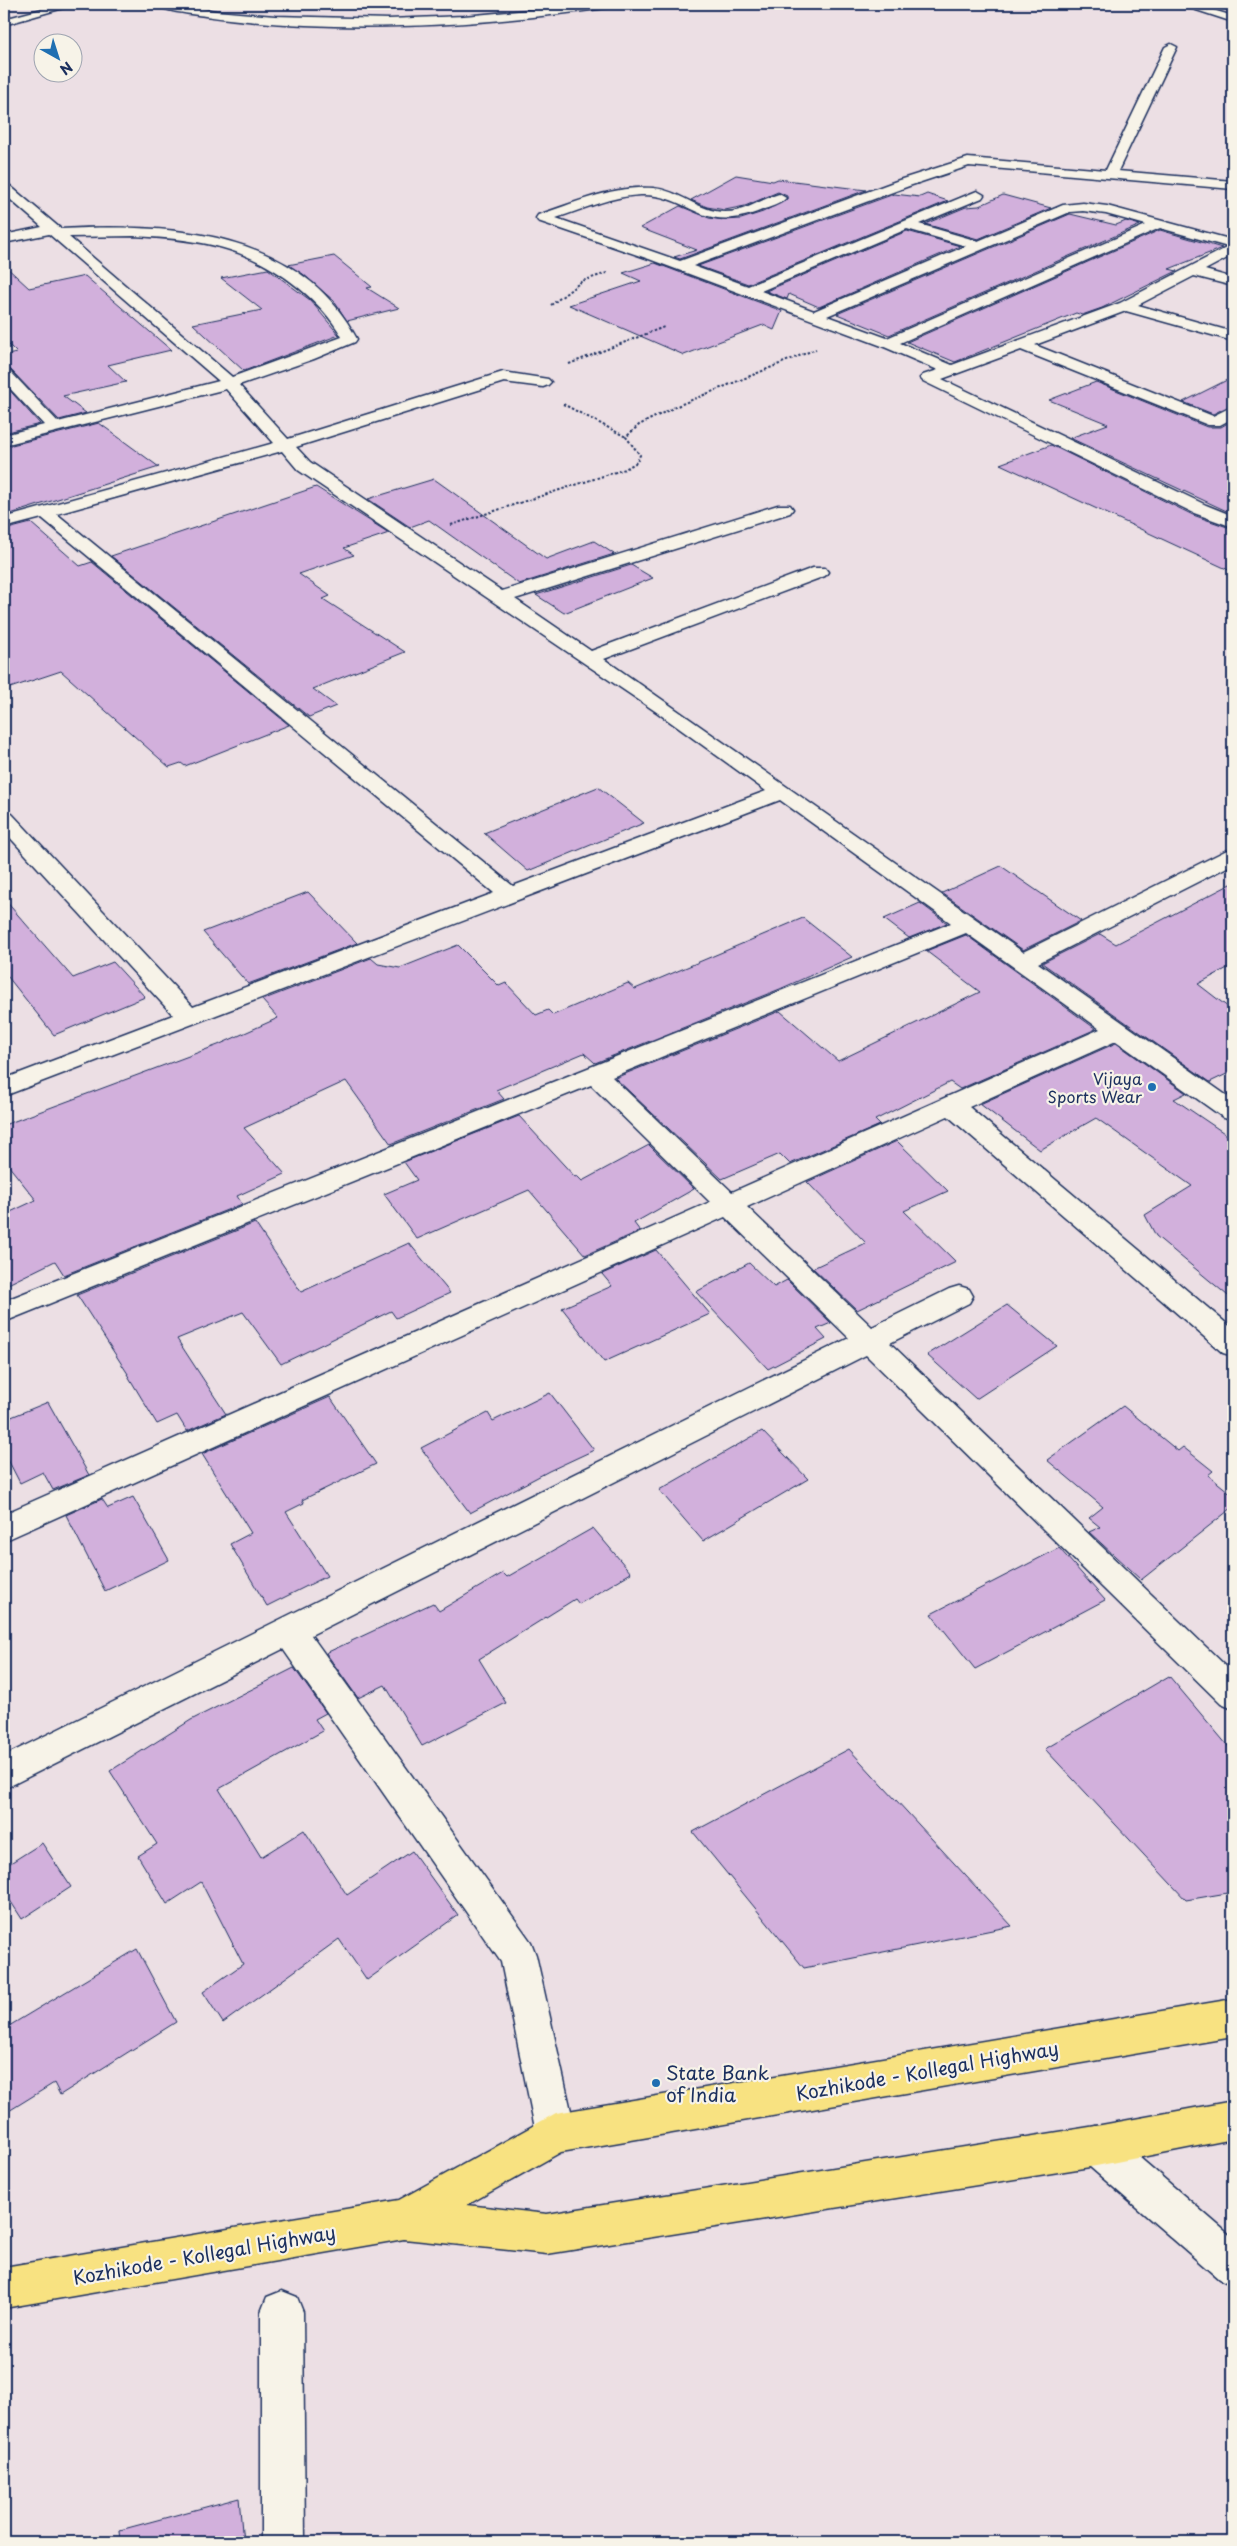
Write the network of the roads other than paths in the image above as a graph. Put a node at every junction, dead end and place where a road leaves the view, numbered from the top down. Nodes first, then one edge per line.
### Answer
1 (72, 4) edge
2 (159, 4) edge
3 (613, 4) edge
4 (1183, 4) edge
5 (1233, 19) edge
6 (4, 22) edge
7 (1171, 47) dead end
8 (1111, 174) junction
9 (1232, 182) edge
10 (4, 188) edge
11 (977, 195) dead end
12 (779, 198) dead end
13 (1159, 224) junction
14 (907, 225) junction
15 (56, 231) junction
16 (4, 239) edge
17 (1233, 244) edge
18 (979, 246) junction
19 (1233, 250) edge
20 (680, 266) junction
21 (1193, 271) junction
22 (1233, 282) edge
23 (746, 292) junction
24 (1125, 306) junction
25 (814, 316) junction
26 (1233, 337) edge
27 (888, 343) junction
28 (1020, 344) junction
29 (952, 370) junction
30 (4, 373) edge
31 (229, 382) junction
32 (543, 382) road end
33 (1233, 410) edge
34 (54, 427) junction
35 (4, 440) edge
36 (285, 445) junction
37 (784, 509) dead end
38 (45, 512) junction
39 (1232, 520) edge
40 (4, 523) edge
41 (819, 572) dead end
42 (500, 598) junction
43 (590, 658) junction
44 (782, 792) junction
45 (4, 819) edge
46 (1233, 856) edge
47 (510, 895) junction
48 (968, 924) junction
49 (1021, 962) junction
50 (189, 1017) junction
51 (1117, 1030) junction
52 (595, 1075) junction
53 (4, 1088) edge
54 (951, 1105) junction
55 (1230, 1106) edge
56 (728, 1205) junction
57 (959, 1296) dead end
58 (4, 1312) edge
59 (869, 1341) junction
60 (1233, 1345) edge
61 (4, 1528) edge
62 (289, 1631) junction
63 (1233, 1694) edge
64 (4, 1774) edge
65 (1233, 2018) edge
66 (1233, 2120) edge
67 (556, 2133) junction
68 (1096, 2146) junction
69 (404, 2219) junction
70 (1233, 2266) edge
71 (4, 2288) edge
72 (282, 2312) dead end
73 (283, 2542) edge

1 - 6 street
2 - 3 street
4 - 5 street
7 - 8 street
8 - 9 street
8 - 20 street
10 - 15 street
11 - 14 street
12 - 20 street
13 - 17 street
13 - 18 street
13 - 27 street
14 - 18 street
14 - 23 street
15 - 16 street
15 - 31 street
15 - 31 street
18 - 25 street
19 - 21 street
20 - 23 street
21 - 22 street
21 - 24 street
23 - 25 street
24 - 26 street
24 - 28 street
25 - 27 street
27 - 29 street
28 - 29 street
28 - 33 street
29 - 39 street
30 - 34 street
31 - 34 street
31 - 36 street
32 - 36 street
34 - 35 street
36 - 38 street
36 - 42 street
37 - 42 street
38 - 40 street
38 - 47 street
41 - 43 street
42 - 43 street
43 - 44 street
44 - 47 street
44 - 48 street
45 - 50 street
46 - 49 street
47 - 50 street
48 - 49 street
48 - 52 street
49 - 51 street
50 - 53 street
51 - 54 street
51 - 55 street
52 - 56 street
52 - 58 street
54 - 56 street
54 - 60 street
56 - 59 street
56 - 61 street
57 - 59 street
59 - 62 street
59 - 63 street
62 - 64 street
62 - 67 street
65 - 67 main road, Kozhikode - Kollegal Highway
66 - 68 main road, Kozhikode - Kollegal Highway
67 - 69 main road, Kozhikode - Kollegal Highway
68 - 69 main road, Kozhikode - Kollegal Highway
68 - 70 street
69 - 71 main road, Kozhikode - Kollegal Highway
72 - 73 street

